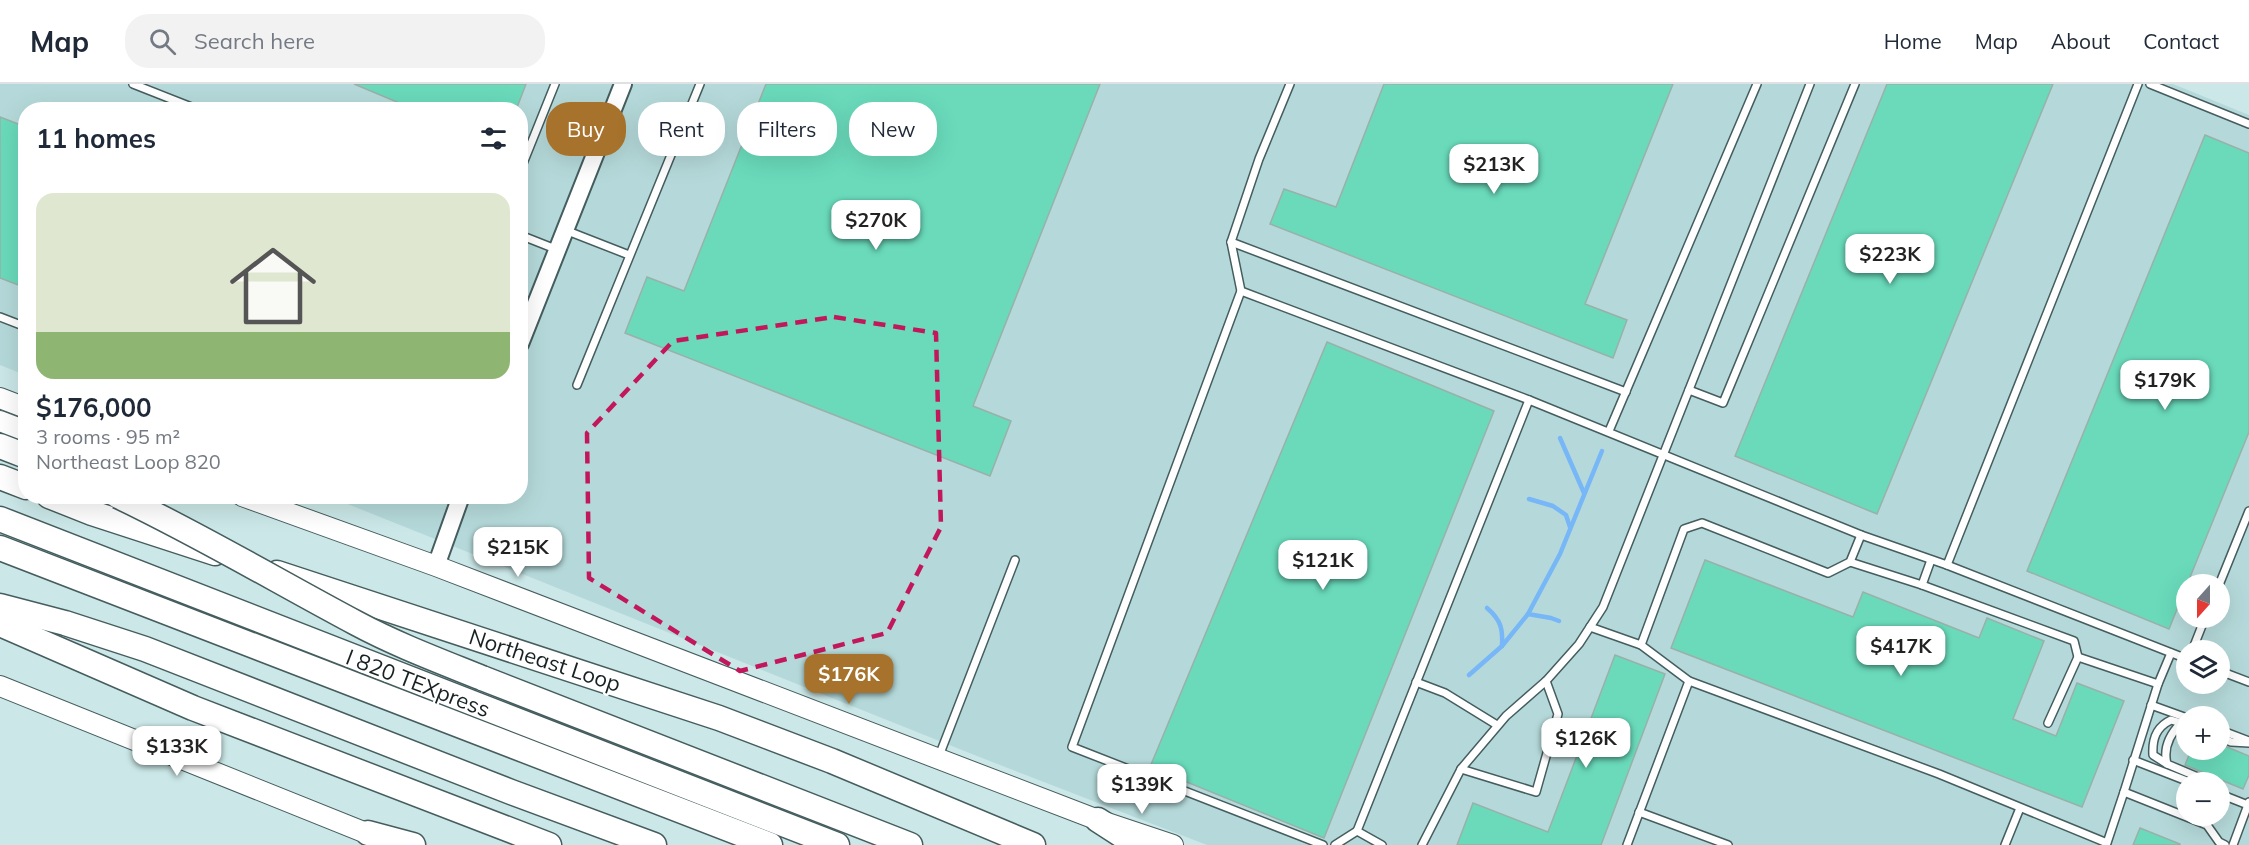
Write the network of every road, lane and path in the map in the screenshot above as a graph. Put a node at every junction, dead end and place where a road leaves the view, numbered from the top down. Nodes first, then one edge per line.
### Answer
1 (133, 84) edge
2 (555, 84) edge
3 (622, 84) edge
4 (700, 84) edge
5 (1290, 84) edge
6 (1757, 84) edge
7 (1810, 84) edge
8 (1855, 84) edge
9 (2138, 84) edge
10 (2150, 84) edge
11 (179, 102) edge
12 (2249, 124) edge
13 (528, 151) edge
14 (565, 230) junction
15 (528, 238) edge
16 (1231, 242) junction
17 (558, 250) junction
18 (629, 255) junction
19 (1241, 291) junction
20 (0, 317) edge
21 (18, 324) edge
22 (528, 324) edge
23 (577, 385) dead end
24 (1689, 390) junction
25 (1626, 392) junction
26 (0, 398) edge
27 (1529, 400) junction
28 (18, 405) edge
29 (0, 421) edge
30 (18, 427) edge
31 (1609, 431) junction
32 (0, 446) edge
33 (18, 453) edge
34 (1664, 453) junction
35 (0, 477) edge
36 (18, 484) edge
37 (69, 504) edge
38 (134, 504) edge
39 (261, 504) edge
40 (458, 504) edge
41 (2249, 511) edge
42 (0, 519) edge
43 (1861, 535) junction
44 (0, 548) edge
45 (1015, 560) dead end
46 (1931, 560) junction
47 (1850, 562) junction
48 (1947, 565) junction
49 (436, 566) junction
50 (2223, 574) edge
51 (1922, 585) junction
52 (0, 606) edge
53 (0, 624) edge
54 (1590, 627) junction
55 (1641, 645) junction
56 (2171, 653) junction
57 (2176, 655) edge
58 (2078, 657) junction
59 (2230, 675) edge
60 (1546, 681) junction
61 (1689, 681) junction
62 (1416, 682) junction
63 (2249, 682) edge
64 (2158, 684) junction
65 (0, 686) edge
66 (2151, 705) junction
67 (2176, 718) edge
68 (2176, 721) edge
69 (2048, 723) dead end
70 (1497, 725) junction
71 (2176, 728) edge
72 (2230, 734) edge
73 (2230, 742) edge
74 (2249, 742) edge
75 (938, 759) junction
76 (2133, 760) junction
77 (2167, 764) junction
78 (1461, 769) junction
79 (2186, 772) edge
80 (2176, 777) edge
81 (2124, 792) junction
82 (2230, 797) edge
83 (2248, 803) edge
84 (2020, 808) junction
85 (1639, 812) junction
86 (1098, 820) junction
87 (1357, 831) junction
88 (368, 834) junction
89 (2107, 844) edge
90 (2220, 844) edge
91 (395, 845) edge
92 (413, 845) edge
93 (549, 845) edge
94 (654, 845) edge
95 (770, 845) edge
96 (837, 845) edge
97 (910, 845) edge
98 (1033, 845) edge
99 (1137, 845) edge
100 (1173, 845) edge
101 (1323, 845) edge
102 (1335, 845) edge
103 (1382, 845) edge
104 (1422, 845) edge
105 (1627, 845) edge
106 (1728, 845) edge
107 (2005, 845) edge
108 (2233, 845) edge

1 - 11 lane
2 - 13 lane
3 - 14 street
4 - 18 lane
5 - 16 lane
6 - 25 lane
7 - 24 lane
8 - 24 lane
9 - 48 lane
10 - 12 lane
14 - 17 street
14 - 18 lane
15 - 17 lane
16 - 19 lane
16 - 25 lane
17 - 22 street
18 - 23 lane
19 - 27 lane
19 - 101 lane
20 - 21 lane
24 - 34 lane
25 - 31 lane
26 - 28 main road
27 - 31 lane
27 - 62 lane
29 - 30 main road
31 - 34 lane
32 - 33 highway
34 - 43 lane
34 - 54 lane
35 - 36 highway
37 - 98 highway, Northeast Loop
38 - 97 highway, bridge
39 - 49 main road
40 - 49 street
41 - 50 lane
42 - 96 highway, I 820 TEXpress
43 - 46 lane
43 - 47 lane
44 - 95 highway, I 820 TEXpress
45 - 75 lane
46 - 48 lane
46 - 51 lane
47 - 51 lane
47 - 55 lane
48 - 56 lane
49 - 75 main road
51 - 58 lane
52 - 94 highway
53 - 93 highway
54 - 55 lane
54 - 60 lane
55 - 61 lane
56 - 57 lane
56 - 64 lane
58 - 64 lane
58 - 69 lane
59 - 63 lane
60 - 70 lane
60 - 78 lane
61 - 84 lane
61 - 85 lane
62 - 70 lane
62 - 87 lane
64 - 66 lane
65 - 88 main road
66 - 67 lane
66 - 76 lane
68 - 77 lane
70 - 78 lane
71 - 77 lane
72 - 74 lane
73 - 74 lane
75 - 86 main road
76 - 80 lane
76 - 81 lane
77 - 79 lane
78 - 104 lane
81 - 89 lane
81 - 90 lane
82 - 83 lane
83 - 108 lane
84 - 89 lane
84 - 107 lane
85 - 105 lane
85 - 106 lane
86 - 99 highway
86 - 100 main road
87 - 102 lane
87 - 103 lane
88 - 91 main road
88 - 92 highway

